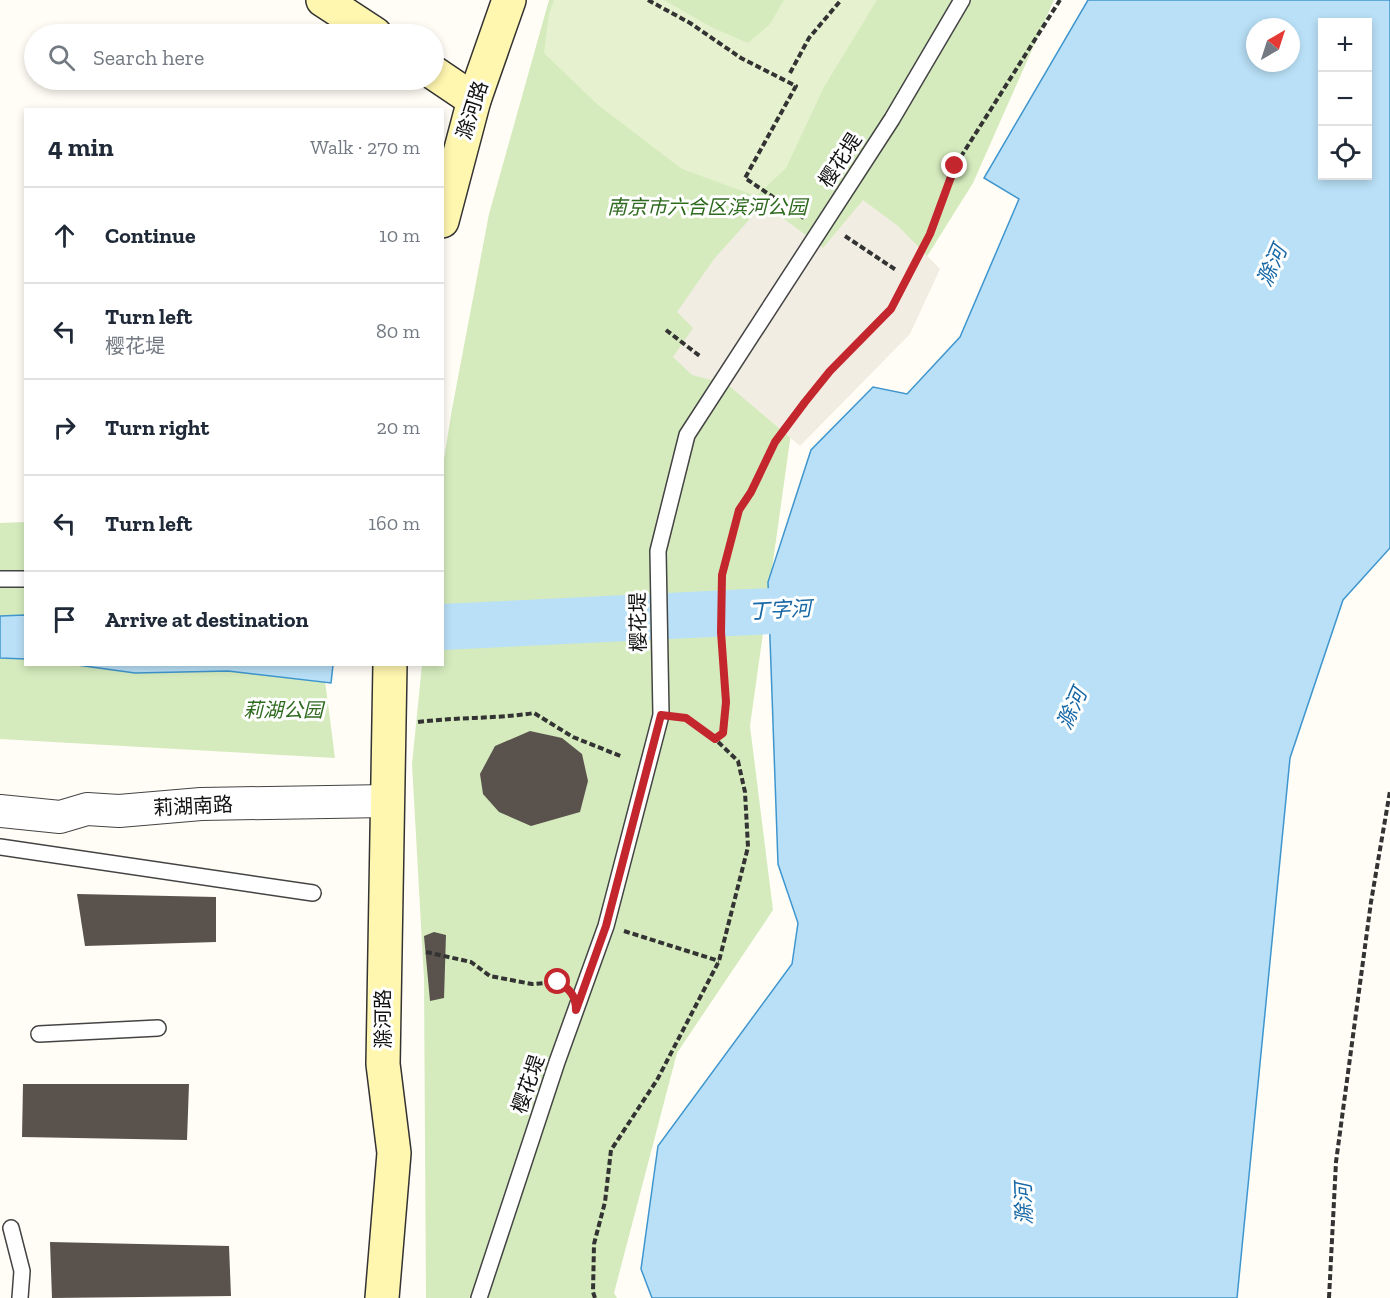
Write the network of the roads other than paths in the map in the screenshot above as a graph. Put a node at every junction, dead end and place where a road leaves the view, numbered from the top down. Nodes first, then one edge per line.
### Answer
1 (323, 0) edge
2 (509, 0) edge
3 (962, 0) edge
4 (360, 24) edge
5 (444, 80) edge
6 (474, 100) junction
7 (444, 213) edge
8 (0, 579) edge
9 (24, 579) edge
10 (390, 666) edge
11 (387, 801) junction
12 (0, 811) edge
13 (0, 848) edge
14 (313, 893) dead end
15 (158, 1028) dead end
16 (39, 1034) dead end
17 (11, 1228) dead end
18 (20, 1298) edge
19 (382, 1298) edge
20 (479, 1298) edge

1 - 4 street
2 - 6 street, 滁河路
3 - 20 lane, 樱花堤
5 - 6 street
6 - 7 street, 滁河路
8 - 9 lane
10 - 11 street, 滁河路
11 - 12 street, 莉湖南路
11 - 19 street, 滁河路
13 - 14 lane
15 - 16 lane
17 - 18 lane

